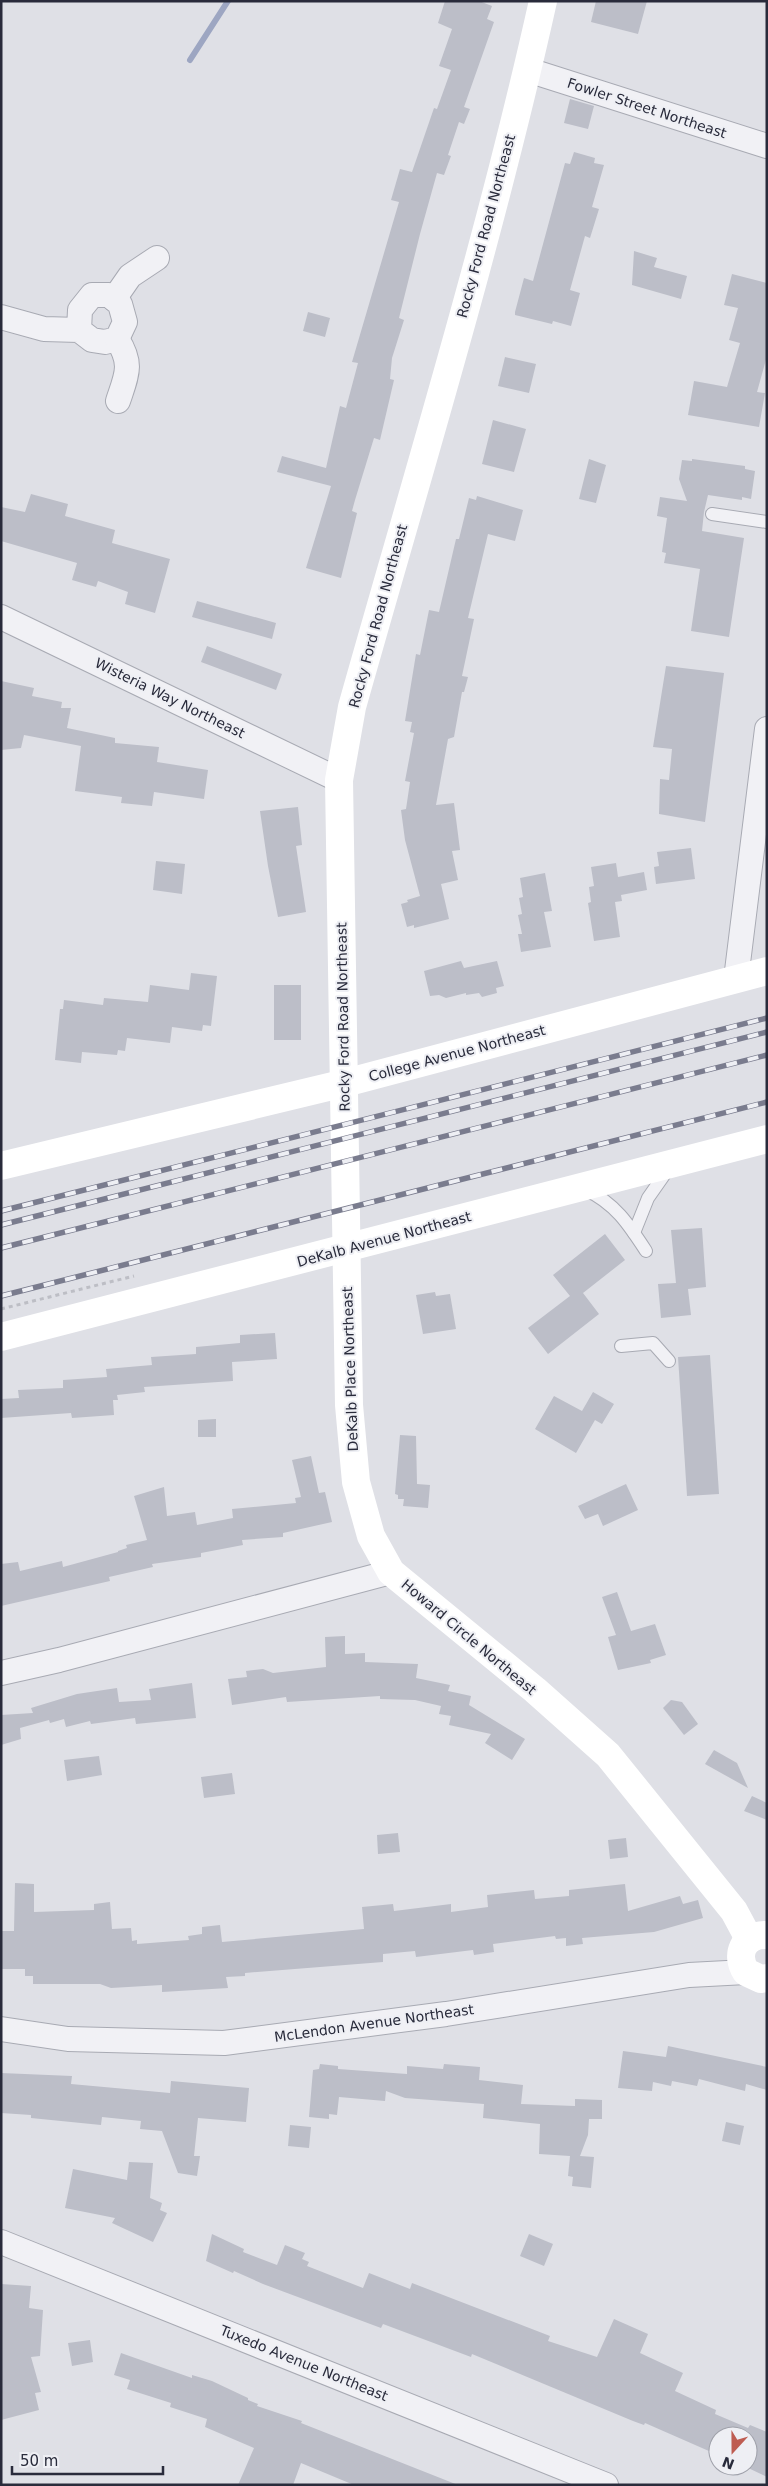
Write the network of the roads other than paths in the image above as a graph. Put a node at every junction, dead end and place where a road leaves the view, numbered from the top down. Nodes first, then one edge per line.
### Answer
1 (543, 1) edge
2 (528, 70) junction
3 (767, 146) edge
4 (157, 258) dead end
5 (114, 299) junction
6 (1, 317) edge
7 (79, 330) junction
8 (118, 339) junction
9 (118, 401) dead end
10 (712, 514) dead end
11 (767, 522) edge
12 (1, 617) edge
13 (767, 729) edge
14 (340, 780) junction
15 (767, 971) edge
16 (736, 979) junction
17 (344, 1083) junction
18 (767, 1139) edge
19 (672, 1164) junction
20 (1, 1166) edge
21 (580, 1188) junction
22 (634, 1233) junction
23 (347, 1249) junction
24 (646, 1251) dead end
25 (1, 1337) edge
26 (621, 1346) dead end
27 (668, 1361) dead end
28 (391, 1572) junction
29 (1, 1673) edge
30 (761, 1936) edge
31 (756, 1975) edge
32 (1, 2029) edge
33 (1, 2242) edge
34 (606, 2485) edge

1 - 2 street, Rocky Ford Road Northeast
2 - 3 street, Fowler Street Northeast
2 - 14 street, Rocky Ford Road Northeast
4 - 5 street
5 - 7 street
5 - 8 street
6 - 7 street
7 - 8 street
8 - 9 street
10 - 11 lane
12 - 14 street, Wisteria Way Northeast
13 - 16 street
14 - 17 street, Rocky Ford Road Northeast
15 - 16 street, College Avenue Northeast
16 - 17 street, College Avenue Northeast
17 - 20 street, College Avenue Northeast
17 - 23 street, Rocky Ford Road Northeast
18 - 19 street, DeKalb Avenue Northeast
19 - 21 street, DeKalb Avenue Northeast
19 - 22 lane
21 - 22 lane
21 - 23 street, DeKalb Avenue Northeast
22 - 24 lane
23 - 25 street, DeKalb Avenue Northeast
23 - 28 street, DeKalb Place Northeast
26 - 27 lane
28 - 29 street, Howard Circle Northeast
28 - 30 street, Howard Circle Northeast
30 - 31 street, McLendon Avenue Northeast
31 - 32 street, McLendon Avenue Northeast
33 - 34 street, Tuxedo Avenue Northeast

